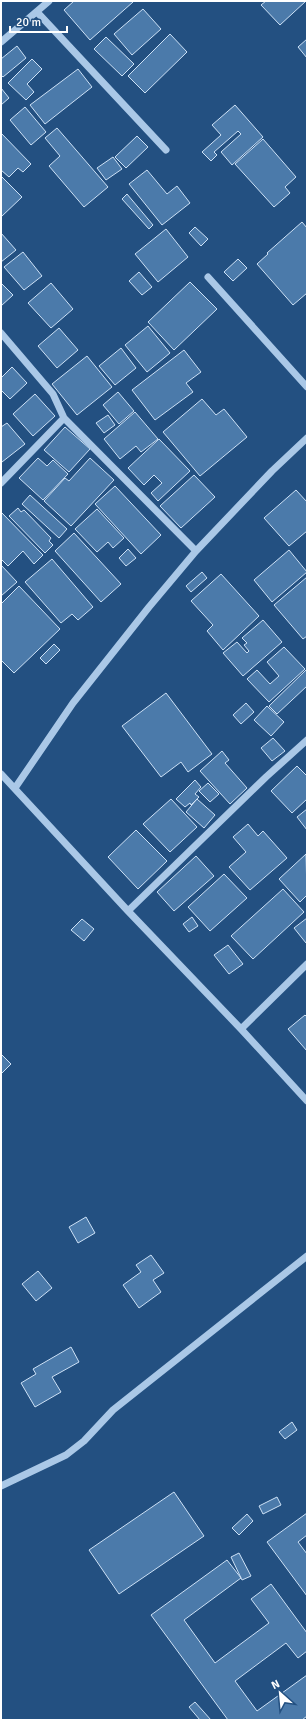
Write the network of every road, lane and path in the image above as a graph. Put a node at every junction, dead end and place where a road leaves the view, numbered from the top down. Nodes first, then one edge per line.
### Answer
1 (49, 1) edge
2 (37, 12) junction
3 (1, 42) edge
4 (166, 150) dead end
5 (208, 277) dead end
6 (1, 333) edge
7 (307, 387) edge
8 (64, 418) junction
9 (307, 438) edge
10 (1, 483) edge
11 (196, 551) junction
12 (307, 740) edge
13 (1, 774) edge
14 (15, 788) junction
15 (128, 911) junction
16 (307, 964) edge
17 (241, 1029) junction
18 (307, 1101) edge
19 (307, 1256) edge
20 (1, 1486) edge

1 - 2 street
2 - 3 street
2 - 4 street
5 - 7 street
6 - 8 street
8 - 10 street
8 - 11 street
9 - 11 street
11 - 14 street
12 - 15 street
13 - 14 street
14 - 15 street
15 - 17 street
16 - 17 street
17 - 18 street
19 - 20 street

